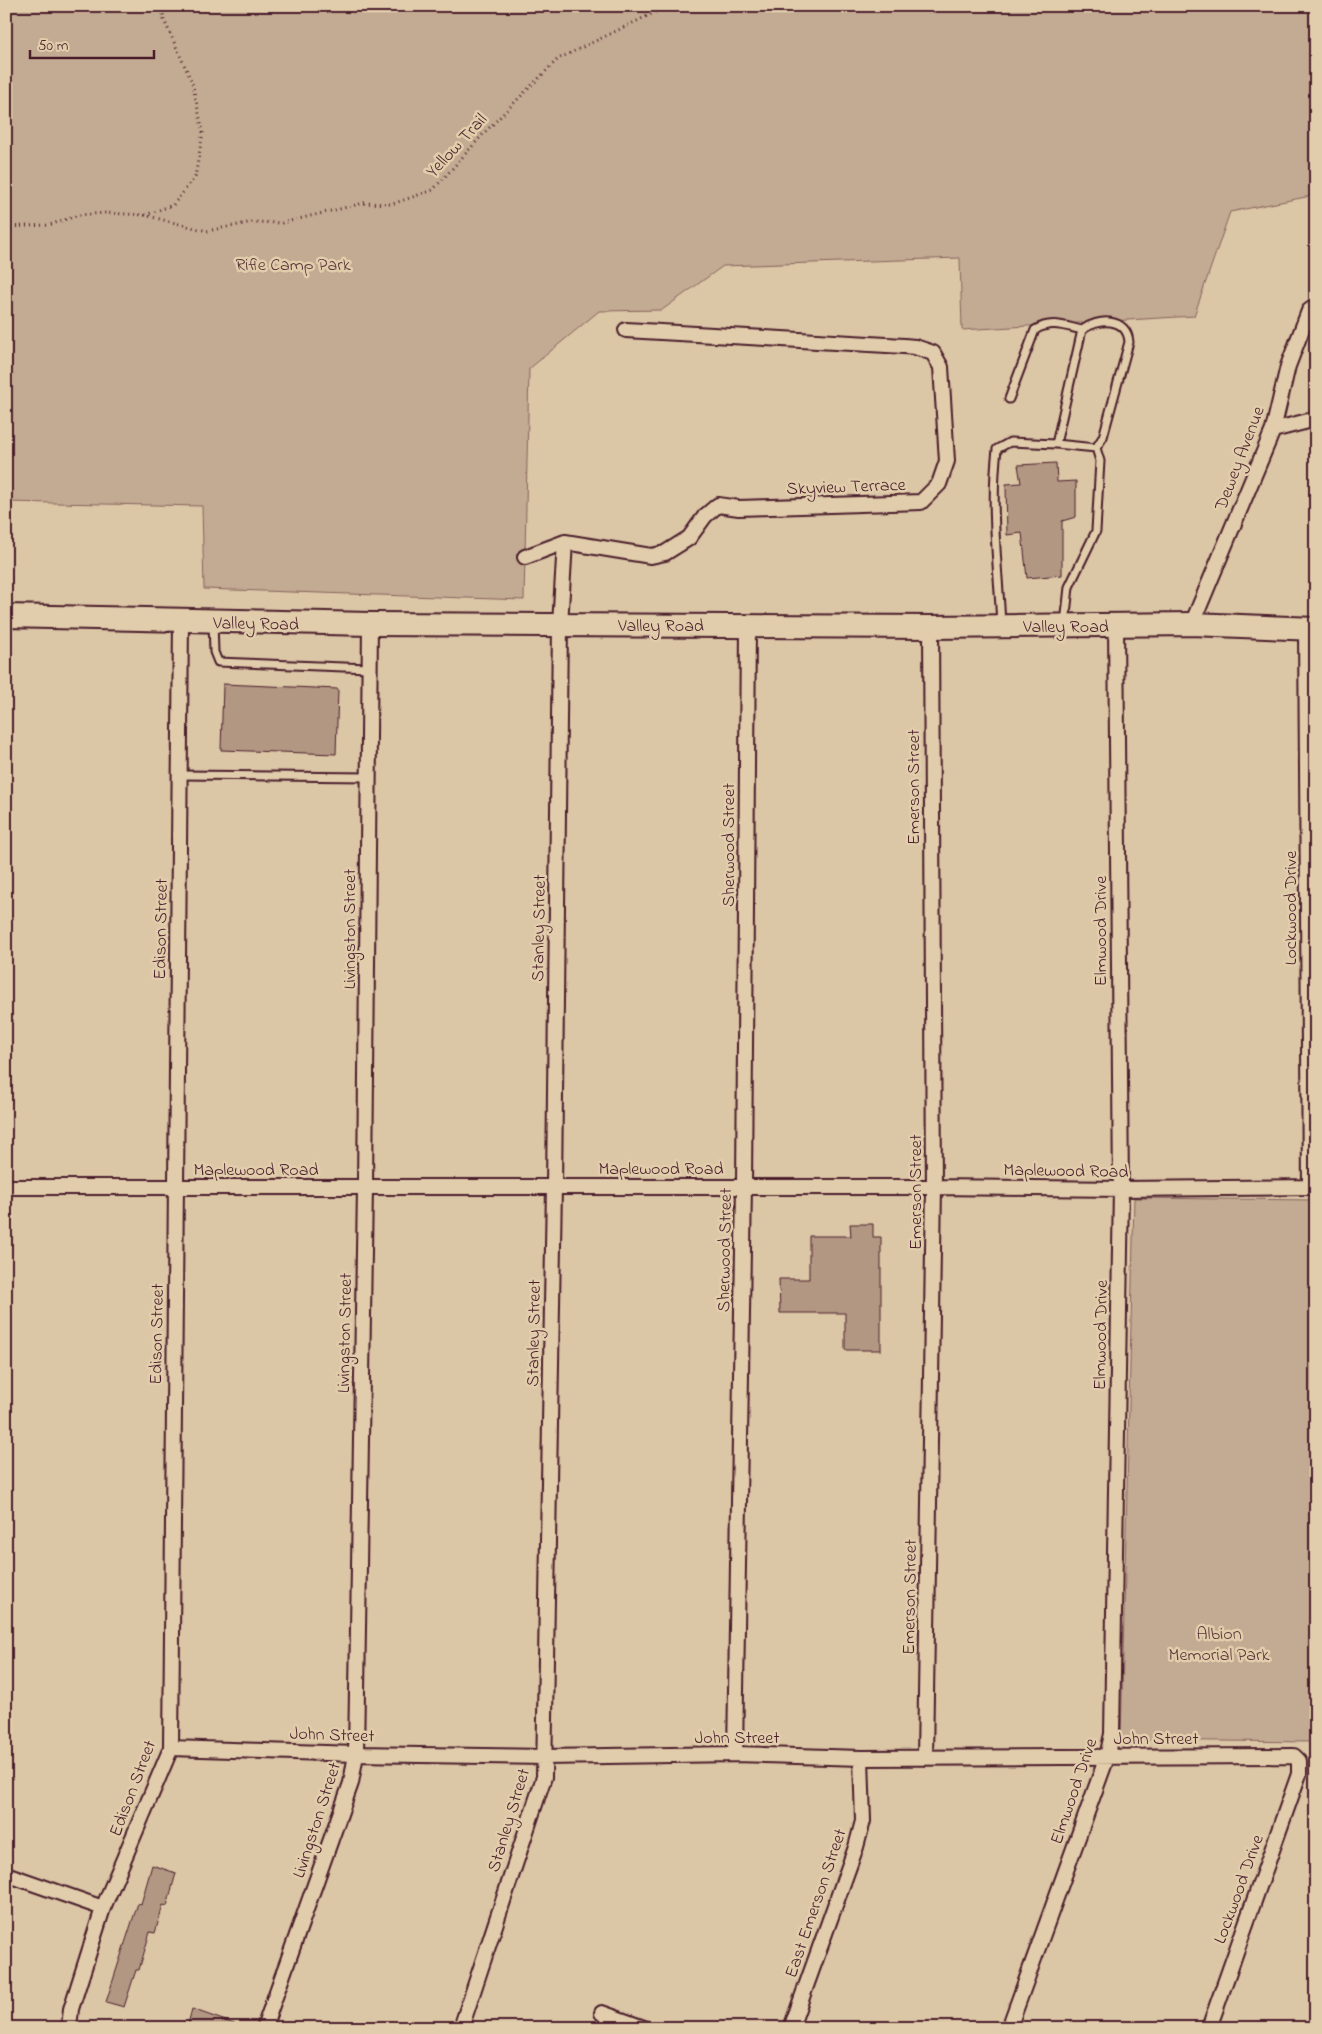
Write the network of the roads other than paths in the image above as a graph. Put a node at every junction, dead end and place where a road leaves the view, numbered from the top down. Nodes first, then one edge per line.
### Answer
1 (1316, 306) edge
2 (626, 330) dead end
3 (1082, 330) junction
4 (1009, 398) dead end
5 (1316, 419) edge
6 (1273, 430) junction
7 (1056, 444) junction
8 (1096, 448) junction
9 (565, 542) junction
10 (525, 556) dead end
11 (6, 616) edge
12 (181, 621) junction
13 (214, 622) junction
14 (370, 624) junction
15 (1192, 624) junction
16 (560, 625) junction
17 (748, 626) junction
18 (1001, 626) junction
19 (1065, 626) junction
20 (1116, 626) junction
21 (931, 627) junction
22 (1311, 629) edge
23 (369, 668) junction
24 (180, 775) junction
25 (368, 777) junction
26 (744, 1186) junction
27 (934, 1186) junction
28 (6, 1187) edge
29 (176, 1187) junction
30 (554, 1187) junction
31 (1313, 1187) edge
32 (365, 1188) junction
33 (1121, 1189) junction
34 (172, 1748) junction
35 (356, 1754) junction
36 (735, 1754) junction
37 (544, 1757) junction
38 (1107, 1757) junction
39 (861, 1758) junction
40 (925, 1758) junction
41 (1299, 1761) joint
42 (6, 1874) edge
43 (103, 1908) junction
44 (602, 2013) dead end
45 (69, 2028) edge
46 (264, 2028) edge
47 (461, 2028) edge
48 (644, 2028) edge
49 (790, 2028) edge
50 (1009, 2028) edge
51 (1208, 2028) edge

1 - 6 street, Dewey Avenue
2 - 9 street, Skyview Terrace
3 - 4 lane
3 - 7 lane
3 - 8 lane
5 - 6 street
6 - 15 street, Dewey Avenue
7 - 8 lane
7 - 18 lane
8 - 19 lane
9 - 10 street, Skyview Terrace
9 - 16 street
11 - 12 main road, Valley Road
12 - 13 main road, Valley Road
12 - 24 street, Edison Street
13 - 14 main road, Valley Road
13 - 23 lane
14 - 16 main road, Valley Road
14 - 23 street, Livingston Street
15 - 20 main road, Valley Road
15 - 22 main road, Valley Road
16 - 17 main road, Valley Road
16 - 30 street, Stanley Street
17 - 21 main road, Valley Road
17 - 26 street, Sherwood Street
18 - 19 main road, Valley Road
18 - 21 main road, Valley Road
19 - 20 main road, Valley Road
20 - 33 street, Elmwood Drive
21 - 27 street, Emerson Street
22 - 31 street, Lockwood Drive
23 - 25 street, Livingston Street
24 - 25 lane
24 - 29 street, Edison Street
25 - 32 street, Livingston Street
26 - 27 street, Maplewood Road
26 - 30 street, Maplewood Road
26 - 36 street, Sherwood Street
27 - 33 street, Maplewood Road
27 - 40 street, Emerson Street
28 - 29 street, Maplewood Road
29 - 32 street, Maplewood Road
29 - 34 street, Edison Street
30 - 32 street, Maplewood Road
30 - 37 street, Stanley Street
31 - 33 street, Maplewood Road
32 - 35 street, Livingston Street
33 - 38 street, Elmwood Drive
34 - 35 street, John Street
34 - 43 street, Edison Street
35 - 37 street, John Street
35 - 46 street, Livingston Street
36 - 37 street, John Street
36 - 39 street, John Street
37 - 47 street, Stanley Street
38 - 40 street, John Street
38 - 41 street, John Street
38 - 50 street, Elmwood Drive
39 - 40 street, John Street
39 - 49 street, East Emerson Street
41 - 51 street, Lockwood Drive
42 - 43 street
43 - 45 street, Edison Street
44 - 48 street

